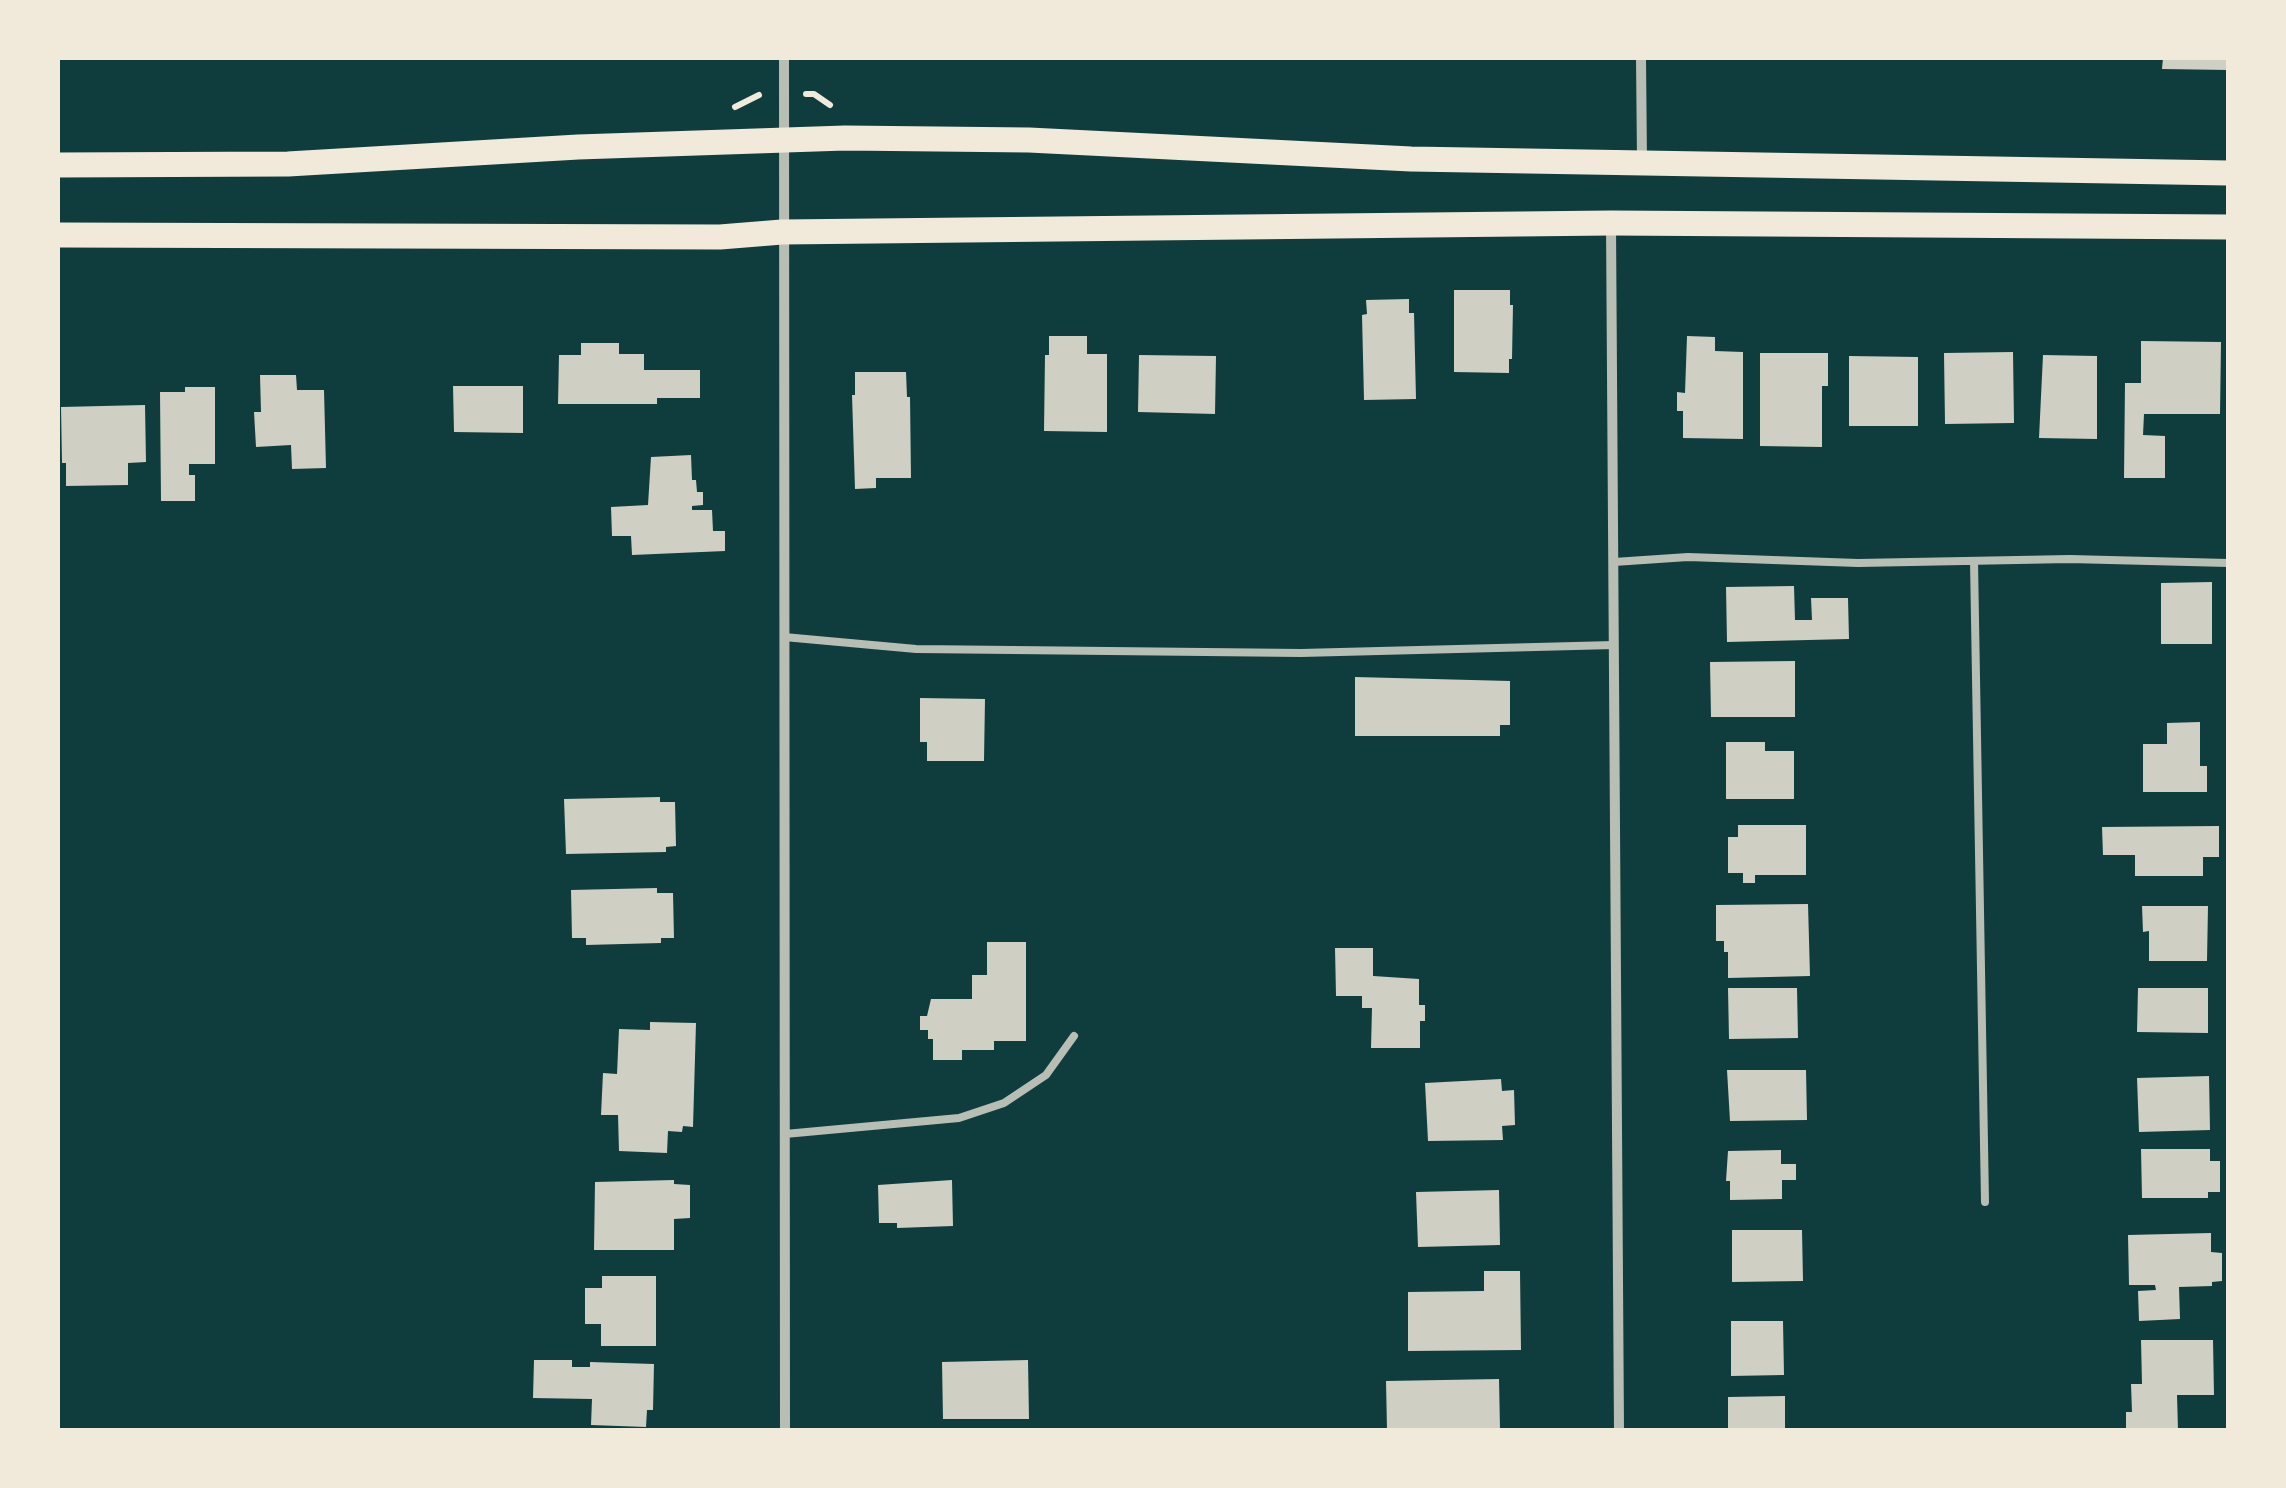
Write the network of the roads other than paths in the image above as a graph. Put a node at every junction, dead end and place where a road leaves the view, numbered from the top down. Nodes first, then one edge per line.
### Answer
1 (784, 58) edge
2 (1641, 58) edge
3 (784, 138) junction
4 (1642, 161) junction
5 (58, 165) edge
6 (2228, 172) edge
7 (1612, 223) junction
8 (2228, 227) edge
9 (782, 232) junction
10 (58, 235) edge
11 (1974, 561) junction
12 (1614, 562) junction
13 (2228, 563) edge
14 (784, 637) junction
15 (1614, 645) junction
16 (1074, 1036) dead end
17 (785, 1134) junction
18 (1985, 1202) dead end
19 (786, 1430) edge
20 (1619, 1430) edge

1 - 3 street
2 - 4 street
3 - 4 main road
3 - 5 main road
3 - 9 street
4 - 6 main road
7 - 8 main road
7 - 9 main road
7 - 12 street
9 - 10 main road
9 - 14 street
11 - 12 lane
11 - 13 lane
11 - 18 lane
12 - 15 street
14 - 15 lane
14 - 17 street
15 - 20 street
16 - 17 lane
17 - 19 street

